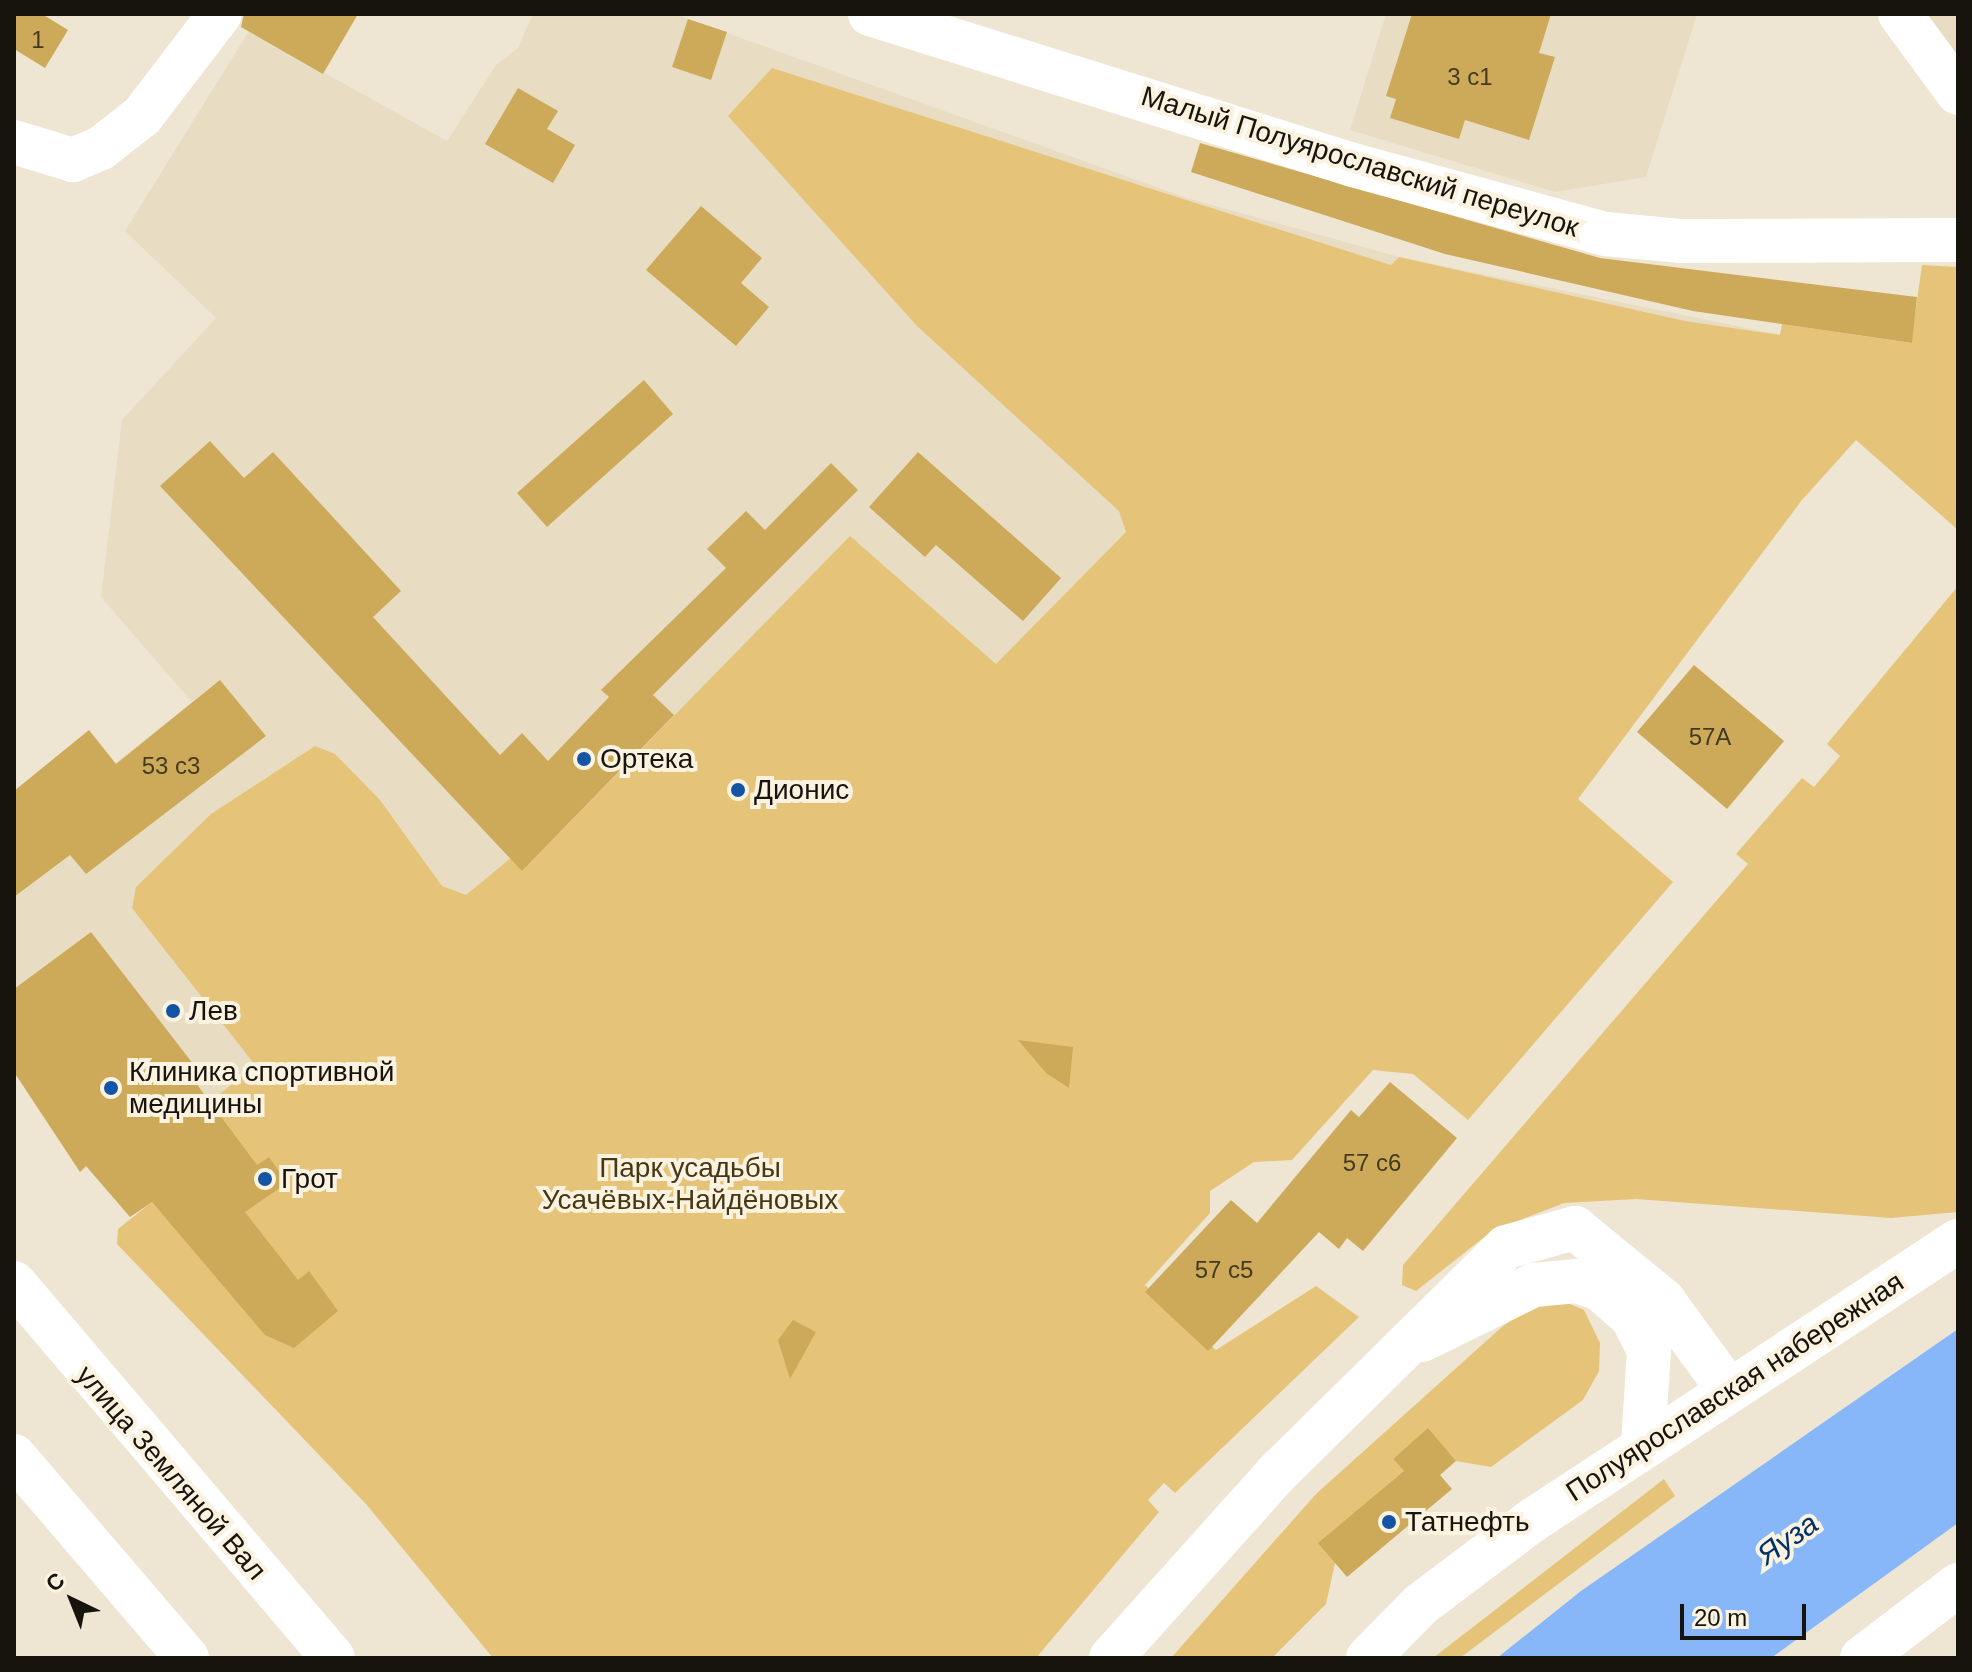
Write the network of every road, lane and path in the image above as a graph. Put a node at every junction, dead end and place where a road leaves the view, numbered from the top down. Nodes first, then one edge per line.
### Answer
1 (220, 14) edge
2 (870, 14) edge
3 (1900, 14) edge
4 (1958, 93) edge
5 (14, 142) edge
6 (1958, 240) edge
7 (1958, 1241) edge
8 (14, 1283) edge
9 (1416, 1343) junction
10 (1728, 1389) junction
11 (1643, 1443) junction
12 (14, 1456) edge
13 (1958, 1585) edge
14 (187, 1658) edge
15 (333, 1658) edge
16 (1111, 1658) edge
17 (1368, 1658) edge
18 (1862, 1658) edge

1 - 5 main road
2 - 6 main road, Малый Полуярославский переулок
3 - 4 main road
7 - 10 main road, Полуярославская набережная
8 - 15 main road, улица Земляной Вал
9 - 10 main road
9 - 11 main road
9 - 16 main road
10 - 11 main road, Полуярославская набережная
11 - 17 main road, Полуярославская набережная
12 - 14 main road
13 - 18 main road

